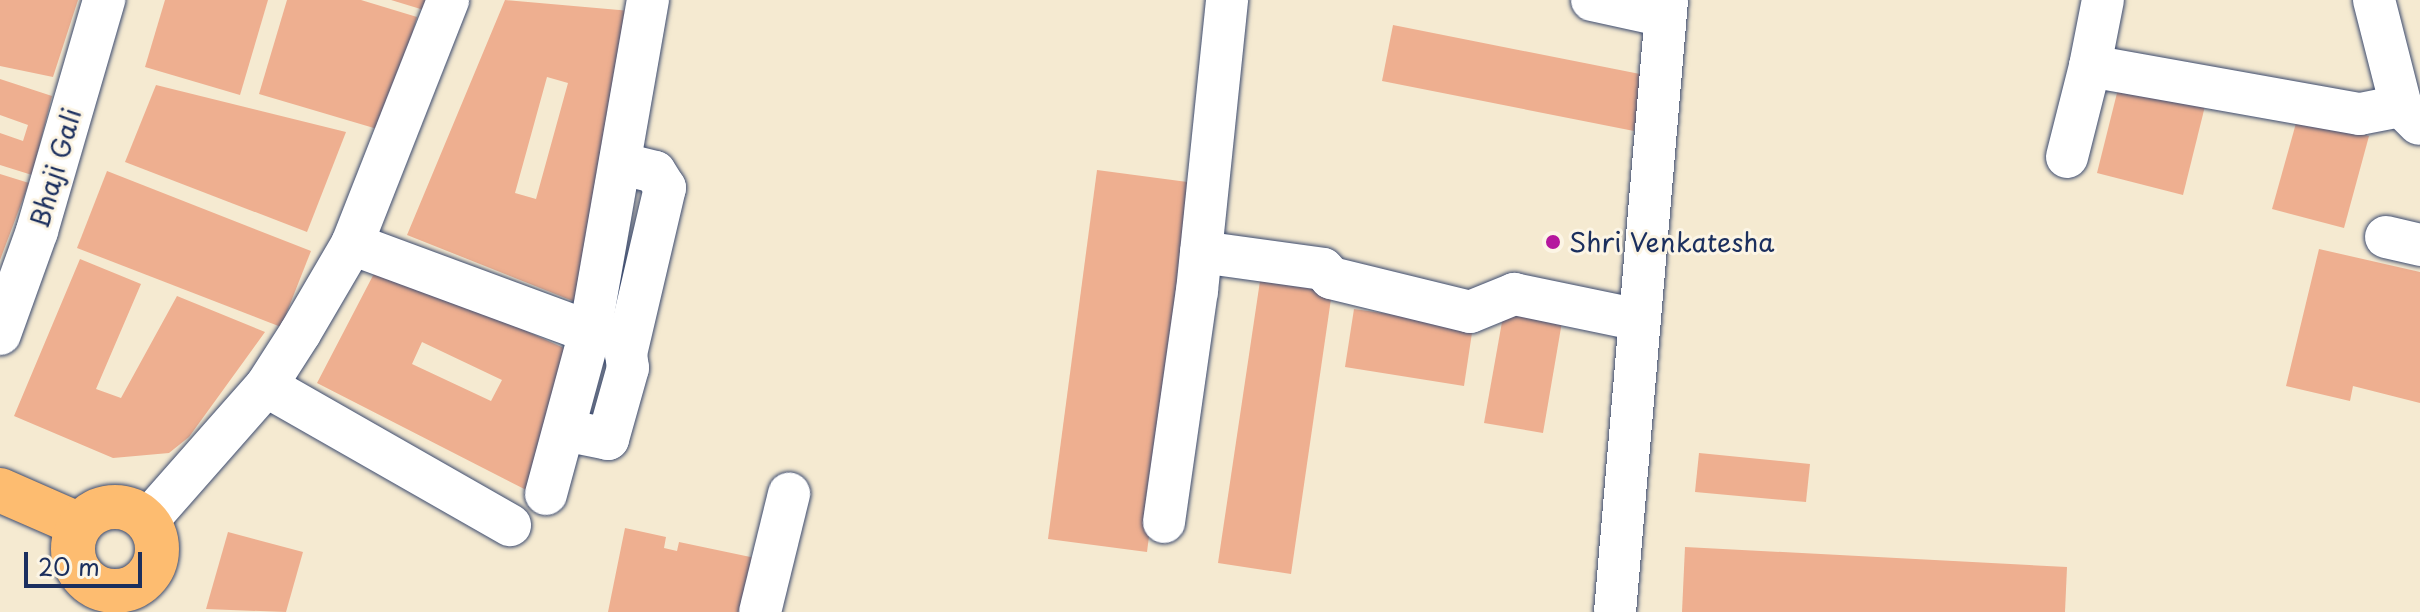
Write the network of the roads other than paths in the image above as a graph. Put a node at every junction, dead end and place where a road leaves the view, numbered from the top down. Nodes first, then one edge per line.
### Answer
1 (104, 0) edge
2 (448, 0) edge
3 (648, 0) edge
4 (1227, 0) edge
5 (1592, 0) edge
6 (2103, 0) edge
7 (2374, 0) edge
8 (1666, 8) edge
9 (2090, 66) junction
10 (2410, 116) edge
11 (2067, 157) dead end
12 (620, 163) junction
13 (352, 244) junction
14 (1201, 252) junction
15 (1639, 320) junction
16 (590, 332) junction
17 (0, 334) edge
18 (266, 386) junction
19 (564, 430) junction
20 (0, 490) edge
21 (546, 494) dead end
22 (789, 494) dead end
23 (147, 521) junction
24 (1164, 522) dead end
25 (80, 525) junction
26 (510, 525) dead end
27 (147, 598) edge
28 (760, 612) edge
29 (1615, 612) edge

1 - 17 street, Bhaji Gali
2 - 13 street
3 - 12 street
4 - 14 street
5 - 8 street
6 - 9 street
7 - 10 street
8 - 15 street
9 - 10 street
9 - 11 street
12 - 16 street
12 - 19 street
13 - 16 street
13 - 18 street
14 - 15 street
14 - 24 street
15 - 29 street
16 - 19 street
18 - 23 street
18 - 26 street
19 - 21 street
20 - 25 main road
22 - 28 street
23 - 25 main road
23 - 27 main road
25 - 27 main road

